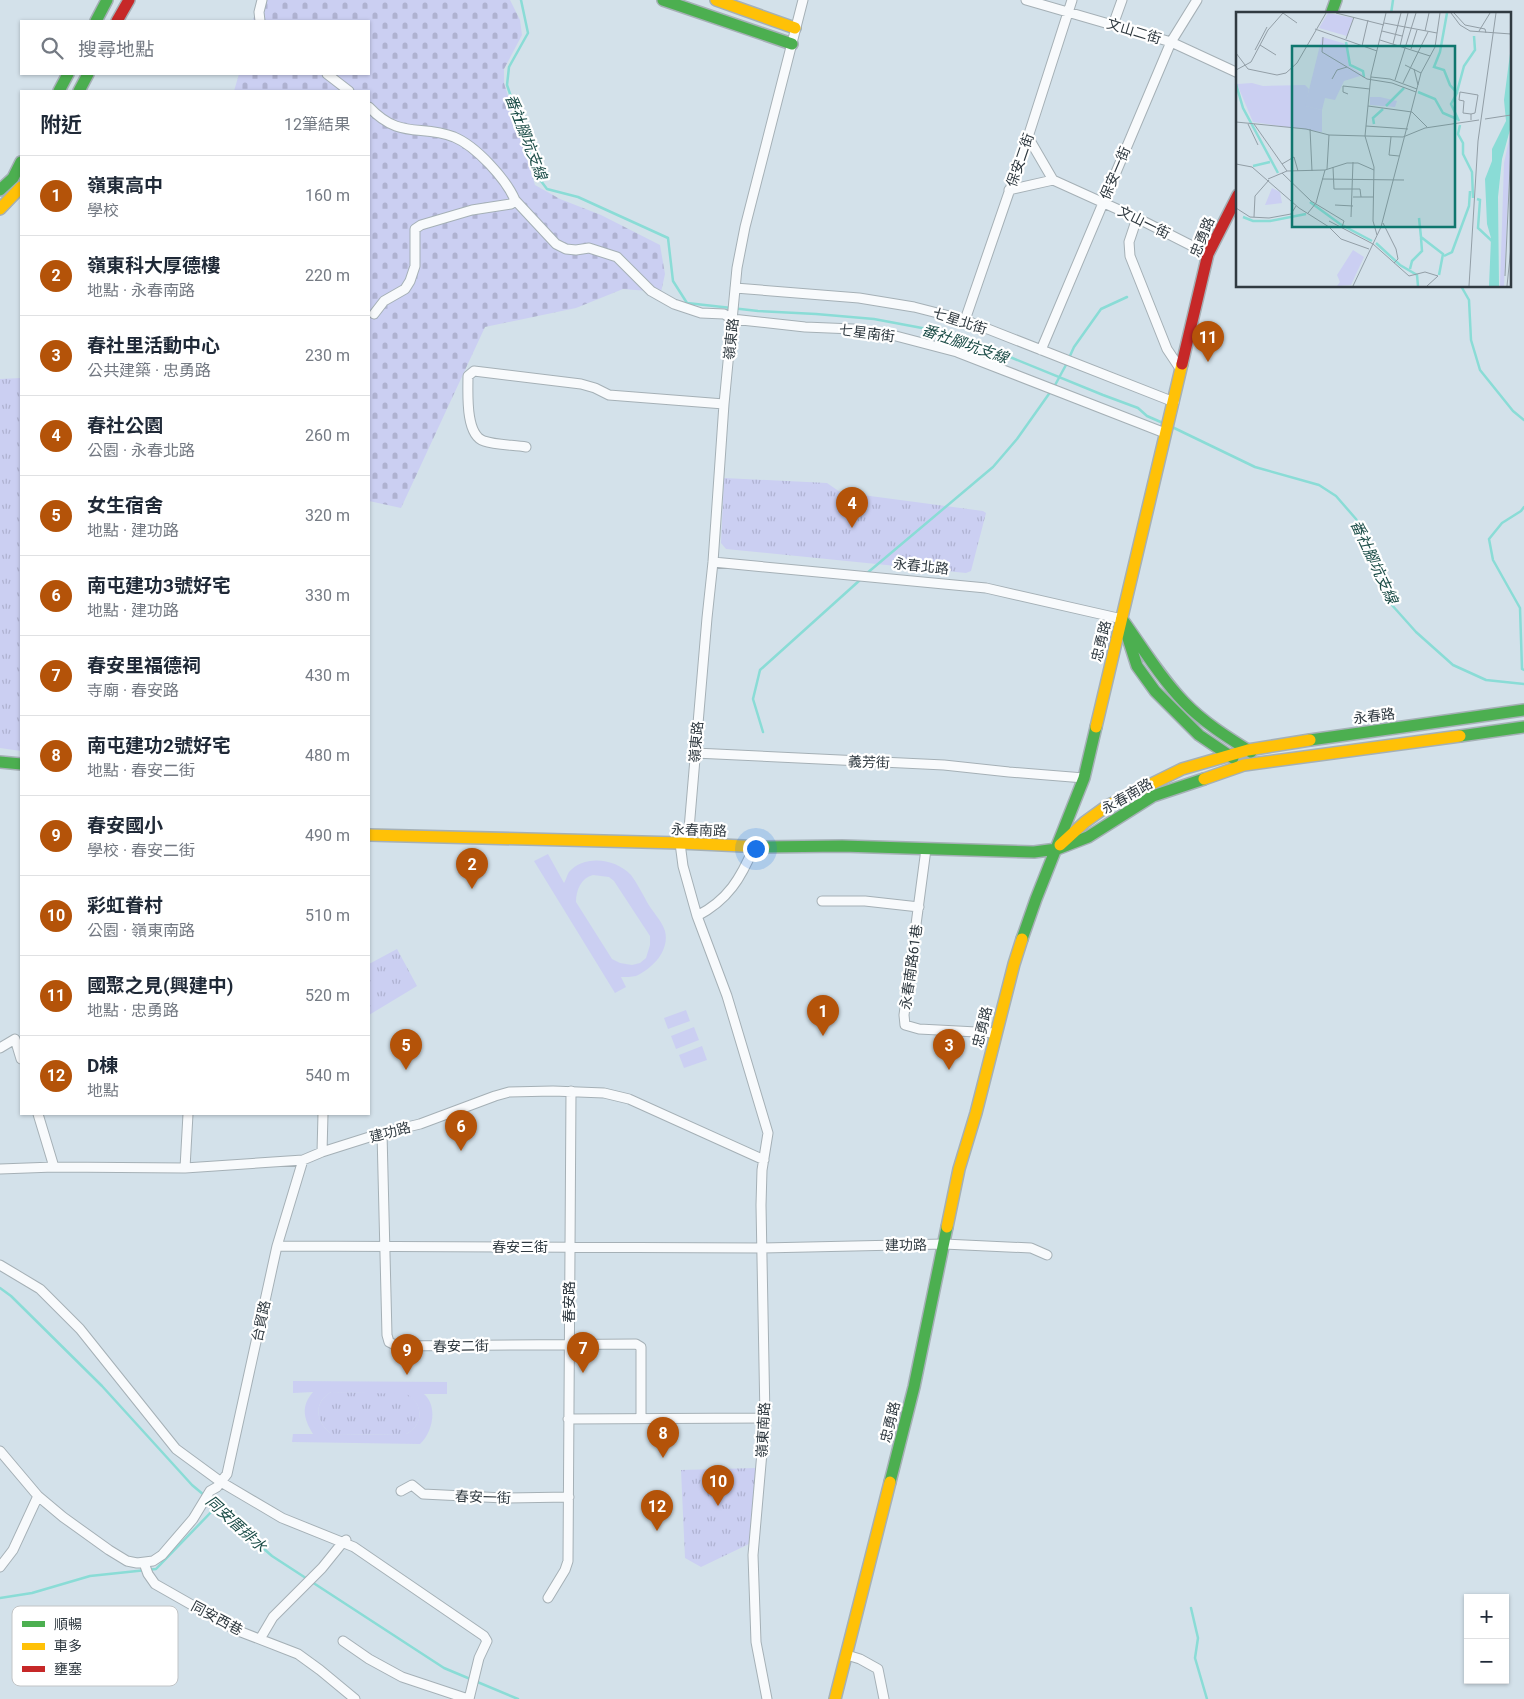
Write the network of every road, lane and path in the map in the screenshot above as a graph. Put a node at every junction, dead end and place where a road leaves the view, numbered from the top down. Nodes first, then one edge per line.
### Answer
1 (108, 0) edge
2 (129, 0) edge
3 (262, 0) edge
4 (663, 0) edge
5 (716, 0) edge
6 (803, 0) edge
7 (1026, 0) edge
8 (1072, 0) edge
9 (1122, 0) edge
10 (1197, 0) edge
11 (1336, 0) edge
12 (1068, 12) junction
13 (1332, 12) edge
14 (97, 20) edge
15 (119, 20) edge
16 (260, 20) edge
17 (1113, 25) junction
18 (795, 28) junction
19 (1171, 42) junction
20 (792, 44) junction
21 (1236, 72) edge
22 (67, 75) edge
23 (87, 75) edge
24 (328, 75) edge
25 (60, 90) edge
26 (80, 90) edge
27 (348, 90) edge
28 (370, 109) edge
29 (1028, 137) junction
30 (20, 164) edge
31 (1053, 180) junction
32 (20, 188) edge
33 (0, 190) edge
34 (1009, 190) junction
35 (1236, 198) edge
36 (515, 200) junction
37 (1102, 202) junction
38 (0, 209) edge
39 (1137, 218) junction
40 (1208, 254) junction
41 (735, 291) junction
42 (374, 314) dead end
43 (733, 315) junction
44 (965, 320) junction
45 (1041, 350) junction
46 (1182, 370) junction
47 (724, 404) junction
48 (1173, 406) junction
49 (1166, 431) junction
50 (526, 447) dead end
51 (714, 562) junction
52 (1122, 619) junction
53 (1524, 710) edge
54 (1524, 727) edge
55 (1248, 750) junction
56 (695, 753) junction
57 (1229, 756) junction
58 (1265, 761) junction
59 (0, 762) edge
60 (20, 764) edge
61 (1244, 764) junction
62 (1084, 778) junction
63 (370, 835) edge
64 (680, 843) junction
65 (754, 847) junction
66 (926, 848) junction
67 (1057, 849) junction
68 (822, 901) dead end
69 (919, 907) junction
70 (697, 916) junction
71 (996, 1033) junction
72 (0, 1048) edge
73 (20, 1056) edge
74 (571, 1091) junction
75 (38, 1115) edge
76 (188, 1115) edge
77 (323, 1115) edge
78 (382, 1133) junction
79 (322, 1152) junction
80 (303, 1160) junction
81 (764, 1160) junction
82 (54, 1167) junction
83 (185, 1168) junction
84 (0, 1169) edge
85 (944, 1244) junction
86 (277, 1246) junction
87 (386, 1247) junction
88 (569, 1248) junction
89 (763, 1248) junction
90 (1047, 1255) dead end
91 (0, 1265) edge
92 (569, 1345) junction
93 (641, 1418) junction
94 (765, 1418) junction
95 (568, 1419) junction
96 (0, 1451) edge
97 (221, 1482) junction
98 (401, 1491) dead end
99 (38, 1496) junction
100 (569, 1498) junction
101 (346, 1540) junction
102 (144, 1563) junction
103 (0, 1567) edge
104 (548, 1598) dead end
105 (260, 1639) junction
106 (343, 1641) dead end
107 (848, 1655) junction
108 (468, 1697) edge
109 (355, 1699) edge
110 (767, 1699) edge
111 (835, 1699) edge
112 (884, 1699) edge

1 - 14 street
2 - 15 street
3 - 16 street
4 - 20 street
5 - 18 street
6 - 18 street
7 - 12 street, 文山二街
8 - 12 street, 保安二街
9 - 17 street
10 - 19 street, 保安一街
11 - 13 street
12 - 17 street, 文山二街
12 - 29 street, 保安二街
17 - 19 street, 文山二街
18 - 20 street
19 - 21 street, 文山二街
19 - 37 street, 保安一街
20 - 41 street
22 - 25 street
23 - 26 street
24 - 27 street
28 - 36 street, 七星南街
29 - 31 street
29 - 34 street, 保安二街
30 - 33 street
31 - 34 street
31 - 37 street, 文山一街
32 - 38 street
34 - 44 street, 保安二街
35 - 40 street, 忠勇路
36 - 42 street
36 - 43 street, 七星南街
37 - 39 street, 文山一街
37 - 45 street, 保安一街
39 - 40 street, 文山一街
39 - 46 street
40 - 46 street, 忠勇路
41 - 43 street, 嶺東路
41 - 44 street, 七星北街
43 - 47 street, 嶺東路
43 - 49 street, 七星南街
44 - 45 street, 七星北街
45 - 48 street, 七星北街
46 - 48 street, 忠勇路
47 - 50 street
47 - 51 street, 嶺東路
48 - 49 street, 忠勇路
49 - 52 street, 忠勇路
51 - 52 street, 永春北路
51 - 56 street, 嶺東路
52 - 55 street
52 - 57 street
52 - 62 street, 忠勇路
53 - 55 street, 永春路
54 - 58 street
55 - 57 street, 永春路
55 - 58 street
56 - 62 street, 義芳街
56 - 64 street, 嶺東路
57 - 61 street
57 - 67 street, 永春南路
58 - 61 street
59 - 60 street
61 - 67 street, 永春南路
62 - 67 street, 忠勇路
63 - 64 street, 永春南路
64 - 65 street, 永春南路
64 - 70 street
65 - 66 street, 永春南路
65 - 70 street
66 - 67 street, 永春南路
66 - 69 street, 永春南路61巷
67 - 71 street, 忠勇路
68 - 69 street
69 - 71 street, 永春南路61巷
70 - 81 street
71 - 85 street, 忠勇路
72 - 73 street
74 - 78 street, 建功路
74 - 81 street, 建功路
74 - 88 street, 春安路
75 - 82 street
76 - 83 street
77 - 79 street
78 - 79 street, 建功路
78 - 87 street, 春安二街
79 - 80 street, 建功路
80 - 83 street, 建功路
80 - 86 street, 台貿路
81 - 89 street, 嶺東南路
82 - 83 street, 建功路
82 - 84 street, 建功路
85 - 89 street, 建功路
85 - 90 street, 建功路
85 - 107 street, 忠勇路
86 - 87 street, 春安三街
86 - 97 street, 台貿路
87 - 88 street, 春安三街
87 - 92 street, 春安二街
88 - 89 street, 春安三街
88 - 92 street, 春安路
89 - 94 street, 嶺東南路
91 - 97 street
92 - 93 street, 春安二街
92 - 95 street, 春安路
93 - 94 street
93 - 95 street
94 - 110 street, 嶺東南路
95 - 100 street, 春安路
96 - 99 street
97 - 101 street
97 - 102 street
98 - 100 street, 春安一街
99 - 102 street
99 - 103 street
100 - 104 street, 春安路
101 - 105 street
101 - 108 street
102 - 105 street, 同安西巷
105 - 109 street, 同安西巷
106 - 108 street
107 - 111 street, 忠勇路
107 - 112 street

